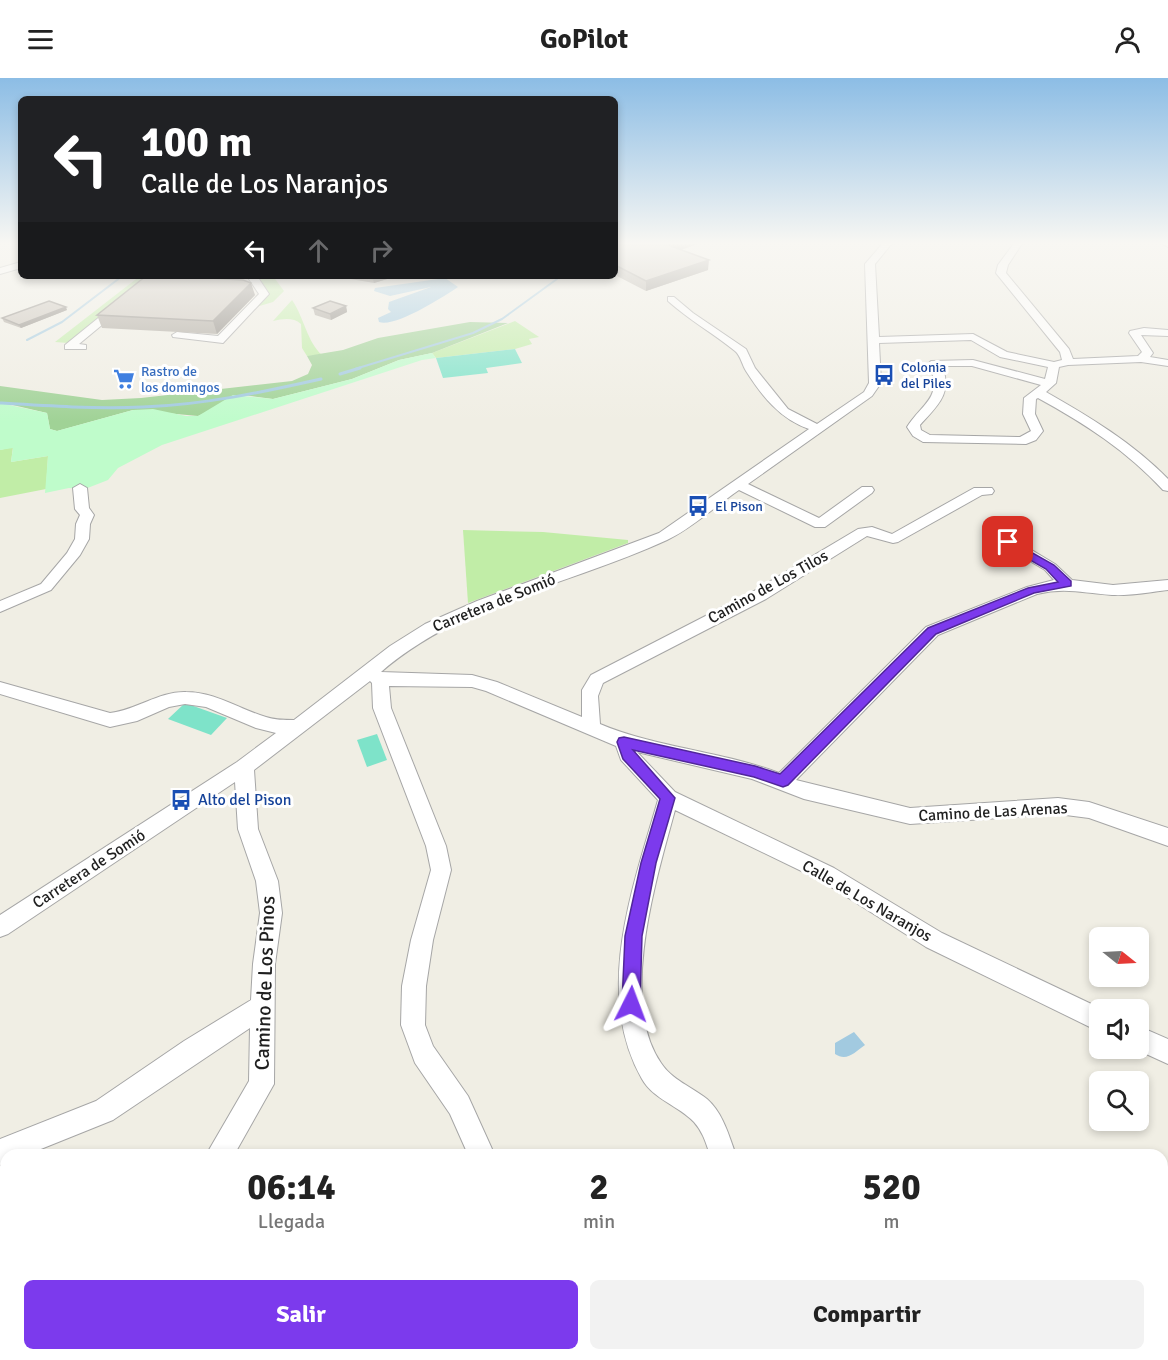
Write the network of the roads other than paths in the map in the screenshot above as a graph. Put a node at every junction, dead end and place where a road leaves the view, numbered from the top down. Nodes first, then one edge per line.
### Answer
1 (124, 302) edge
2 (257, 302) edge
3 (675, 302) edge
4 (872, 302) edge
5 (1025, 302) edge
6 (1168, 333) edge
7 (177, 335) dead end
8 (900, 339) junction
9 (874, 340) junction
10 (54, 346) dead end
11 (69, 347) junction
12 (82, 347) dead end
13 (927, 356) junction
14 (1145, 356) junction
15 (1068, 362) junction
16 (1168, 362) edge
17 (1054, 365) junction
18 (1050, 383) junction
19 (1038, 393) junction
20 (820, 429) junction
21 (739, 486) junction
22 (1168, 487) edge
23 (80, 488) dead end
24 (867, 490) dead end
25 (987, 491) dead end
26 (1008, 542) dead end
27 (1067, 584) junction
28 (1168, 585) edge
29 (0, 607) edge
30 (375, 677) junction
31 (0, 687) edge
32 (298, 727) junction
33 (590, 729) junction
34 (624, 742) junction
35 (244, 767) junction
36 (783, 781) junction
37 (668, 798) junction
38 (1168, 837) edge
39 (0, 927) edge
40 (263, 1006) junction
41 (1089, 1015) edge
42 (1149, 1043) edge
43 (1168, 1052) edge
44 (8, 1149) edge
45 (223, 1149) edge
46 (479, 1149) edge
47 (721, 1149) edge

1 - 11 street
2 - 7 street
3 - 20 street
4 - 9 street, Carretera de Somió
5 - 15 street
6 - 14 street
8 - 9 street
8 - 13 street
8 - 17 street
9 - 20 street, Carretera de Somió
10 - 11 street
11 - 12 street
13 - 18 street
13 - 19 street
14 - 15 street
14 - 16 street
15 - 17 street
17 - 18 street
18 - 19 street
19 - 22 street
20 - 21 street, Carretera de Somió
21 - 24 street
21 - 30 street, Carretera de Somió
23 - 29 street
25 - 33 street, Camino de Los Tilos
26 - 27 street
27 - 28 street
27 - 36 street
30 - 32 street, Carretera de Somió
30 - 33 street, Camino de Las Arenas
30 - 46 street
31 - 32 street
32 - 35 street, Carretera de Somió
33 - 34 street, Camino de Las Arenas
34 - 36 street, Camino de Las Arenas
34 - 37 street, Calle de Los Naranjos
35 - 39 street, Carretera de Somió
35 - 40 street, Camino de Los Pinos
36 - 38 street, Camino de Las Arenas
37 - 41 street, Calle de Los Naranjos
37 - 47 street
40 - 44 street
40 - 45 street, Camino de Los Pinos
42 - 43 street

